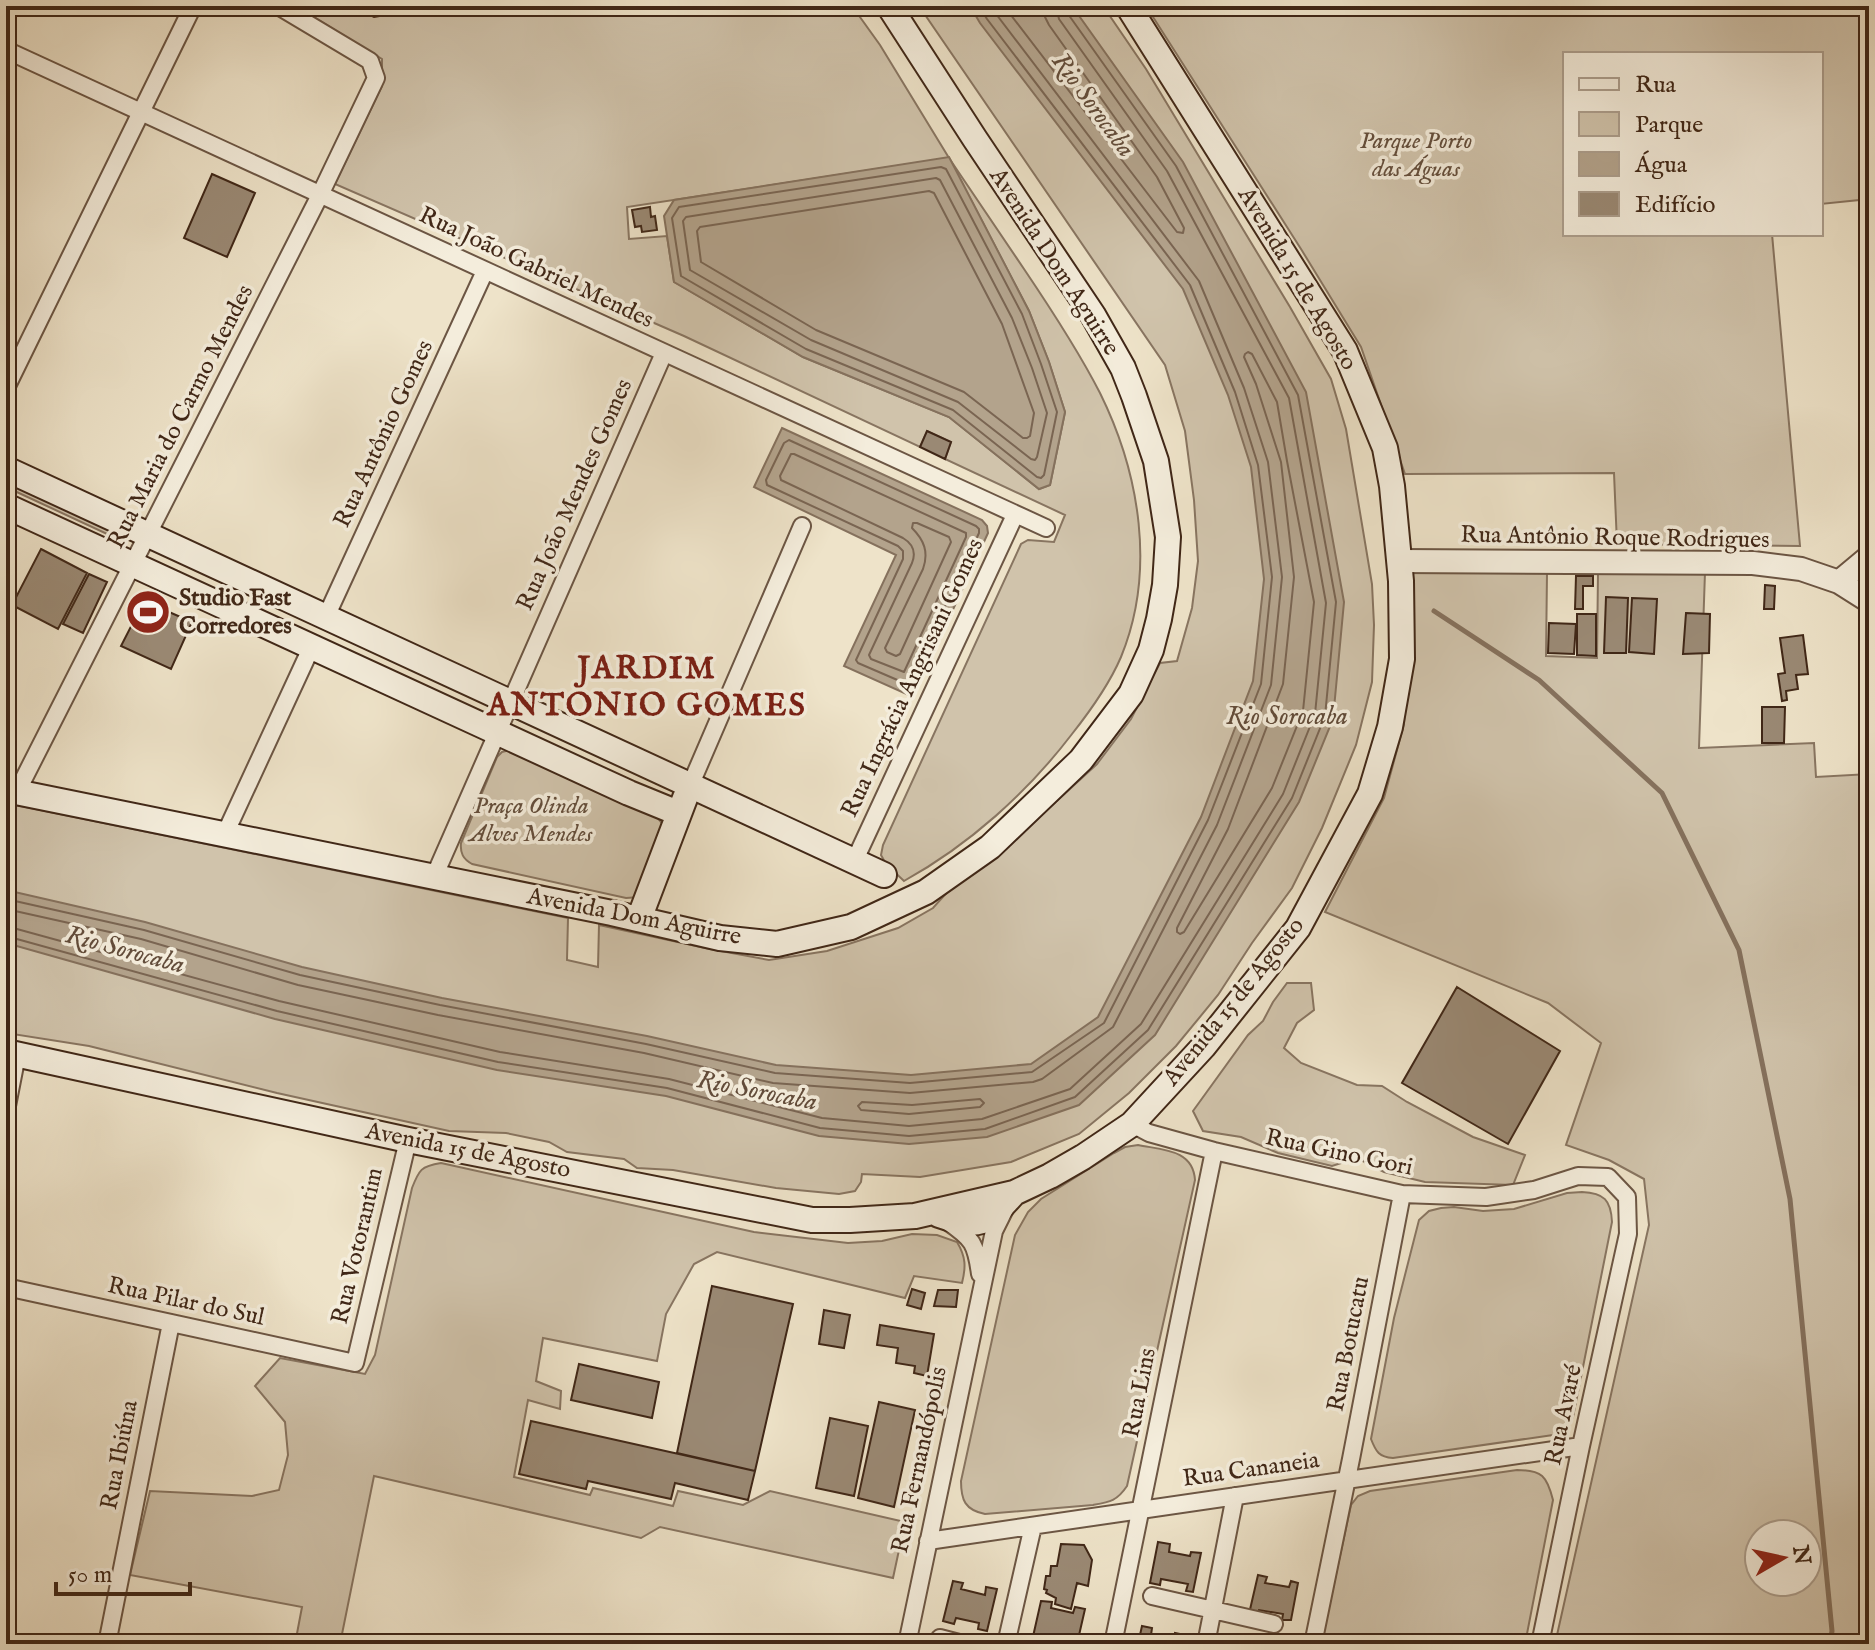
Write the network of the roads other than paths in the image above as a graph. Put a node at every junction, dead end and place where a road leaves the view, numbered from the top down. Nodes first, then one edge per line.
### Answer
1 (193, 6) edge
2 (278, 6) edge
3 (889, 6) edge
4 (1128, 6) edge
5 (6, 50) edge
6 (141, 112) junction
7 (320, 195) junction
8 (485, 271) junction
9 (664, 353) junction
10 (6, 388) edge
11 (6, 469) edge
12 (6, 506) edge
13 (1015, 515) junction
14 (802, 526) dead end
15 (1046, 528) dead end
16 (147, 534) junction
17 (1869, 557) edge
18 (1400, 561) junction
19 (134, 563) junction
20 (1839, 582) junction
21 (1869, 601) edge
22 (326, 617) junction
23 (312, 646) junction
24 (511, 703) junction
25 (498, 732) junction
26 (690, 786) junction
27 (12, 791) edge
28 (678, 813) junction
29 (225, 834) junction
30 (854, 862) junction
31 (884, 875) dead end
32 (434, 877) junction
33 (639, 919) junction
34 (12, 1053) edge
35 (6, 1111) edge
36 (1132, 1124) junction
37 (408, 1140) junction
38 (1214, 1151) junction
39 (1402, 1194) junction
40 (1627, 1197) joint
41 (1000, 1208) junction
42 (933, 1213) junction
43 (964, 1213) junction
44 (976, 1249) junction
45 (982, 1286) junction
46 (6, 1287) edge
47 (171, 1323) junction
48 (355, 1363) joint
49 (1581, 1446) junction
50 (1347, 1480) junction
51 (1235, 1496) junction
52 (1141, 1510) junction
53 (1033, 1526) junction
54 (928, 1541) junction
55 (1152, 1596) dead end
56 (1213, 1610) junction
57 (1274, 1624) dead end
58 (940, 1638) dead end
59 (107, 1644) edge
60 (907, 1644) edge
61 (963, 1644) edge
62 (1006, 1644) edge
63 (1113, 1644) edge
64 (1206, 1644) edge
65 (1313, 1644) edge
66 (1540, 1644) edge

1 - 6 street
2 - 7 street, Rua Maria do Carmo Mendes
3 - 33 main road, Avenida Dom Aguirre
4 - 18 main road, Avenida 15 de Agosto
5 - 6 street, Rua João Gabriel Mendes
6 - 7 street, Rua João Gabriel Mendes
6 - 10 street
7 - 8 street, Rua João Gabriel Mendes
7 - 16 street, Rua Maria do Carmo Mendes
8 - 9 street, Rua João Gabriel Mendes
8 - 22 street, Rua Antônio Gomes
9 - 13 street, Rua João Gabriel Mendes
9 - 24 street, Rua João Mendes Gomes
11 - 16 main road
12 - 19 main road
13 - 15 street, Rua João Gabriel Mendes
13 - 30 street, Rua Ingrácia Angrisani Gomes
14 - 26 street
16 - 19 street, Rua Maria do Carmo Mendes
16 - 22 main road
17 - 20 street
18 - 20 street, Rua Antônio Roque Rodrigues
18 - 36 main road, Avenida 15 de Agosto
19 - 23 main road
19 - 27 street, Rua Maria do Carmo Mendes
20 - 21 street, Rua Antônio Roque Rodrigues
22 - 24 main road
23 - 25 main road
23 - 29 street
24 - 25 street, Rua João Mendes Gomes
24 - 26 main road
25 - 28 main road
25 - 32 street, Rua João Mendes Gomes
26 - 28 main road
26 - 30 main road
27 - 29 main road, Avenida Dom Aguirre
28 - 33 main road
29 - 32 main road, Avenida Dom Aguirre
30 - 31 main road
32 - 33 main road, Avenida Dom Aguirre
34 - 35 street
34 - 37 main road, Avenida 15 de Agosto
36 - 38 street, Rua Gino Gori
36 - 41 main road, Avenida 15 de Agosto
37 - 42 main road, Avenida 15 de Agosto
37 - 48 street, Rua Votorantim
38 - 39 street, Rua Gino Gori
38 - 52 street, Rua Lins
39 - 40 street, Rua Gino Gori
39 - 50 street, Rua Botucatu
40 - 49 street, Rua Avaré
41 - 43 main road, Avenida 15 de Agosto
41 - 45 street, Rua Fernandópolis
42 - 43 main road, Avenida 15 de Agosto
42 - 44 street
43 - 44 street, Rua Fernandópolis
44 - 45 street, Rua Fernandópolis
45 - 54 street, Rua Fernandópolis
46 - 47 street, Rua Pilar do Sul
47 - 48 street, Rua Pilar do Sul
47 - 59 street, Rua Ibiúna
49 - 50 street, Rua Cananeia
49 - 66 street, Rua Avaré
50 - 51 street, Rua Cananeia
50 - 65 street, Rua Botucatu
51 - 52 street, Rua Cananeia
51 - 56 street
52 - 53 street, Rua Cananeia
52 - 63 street, Rua Lins
53 - 54 street, Rua Cananeia
53 - 62 street
54 - 60 street, Rua Fernandópolis
55 - 56 street
56 - 57 street
56 - 64 street
58 - 61 street

